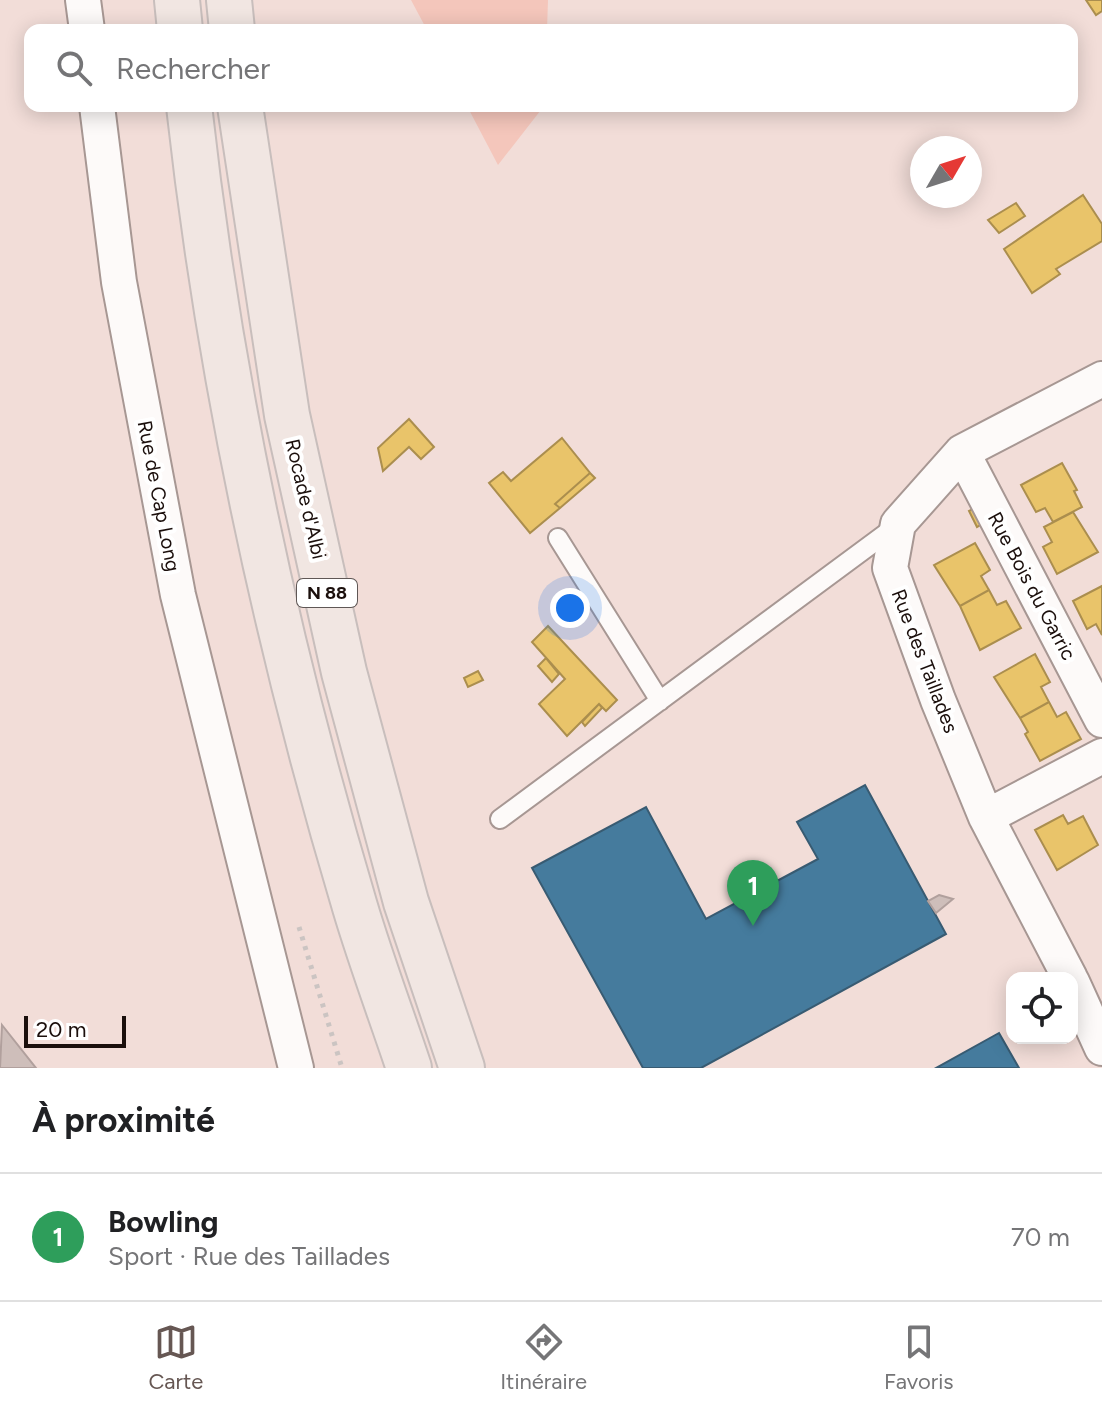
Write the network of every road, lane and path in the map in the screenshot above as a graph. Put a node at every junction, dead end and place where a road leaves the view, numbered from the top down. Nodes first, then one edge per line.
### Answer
1 (83, 0) edge
2 (177, 0) edge
3 (229, 0) edge
4 (86, 24) edge
5 (179, 24) edge
6 (231, 24) edge
7 (98, 112) edge
8 (190, 112) edge
9 (241, 112) edge
10 (1102, 379) edge
11 (962, 452) junction
12 (898, 524) junction
13 (558, 538) dead end
14 (660, 701) junction
15 (1102, 720) edge
16 (1102, 756) edge
17 (986, 817) junction
18 (500, 819) dead end
19 (250, 880) junction
20 (296, 916) dead end
21 (1067, 972) edge
22 (1078, 995) edge
23 (1102, 1048) edge
24 (296, 1068) edge
25 (312, 1068) edge
26 (342, 1068) edge
27 (409, 1068) edge
28 (462, 1068) edge

1 - 4 street
2 - 5 highway
3 - 6 highway
7 - 19 street, Rue de Cap Long
8 - 27 highway, N 88
9 - 28 highway, Rocade d'Albi / N 88
10 - 11 street
11 - 12 street
11 - 15 street, Rue Bois du Garric
12 - 14 lane
12 - 17 street, Rue des Taillades
13 - 14 lane
14 - 18 lane
16 - 17 street
17 - 21 street, Rue des Taillades
19 - 24 street, Rue de Cap Long
19 - 25 street, Rue de Cap Long
20 - 26 path
22 - 23 street, Rue des Taillades

